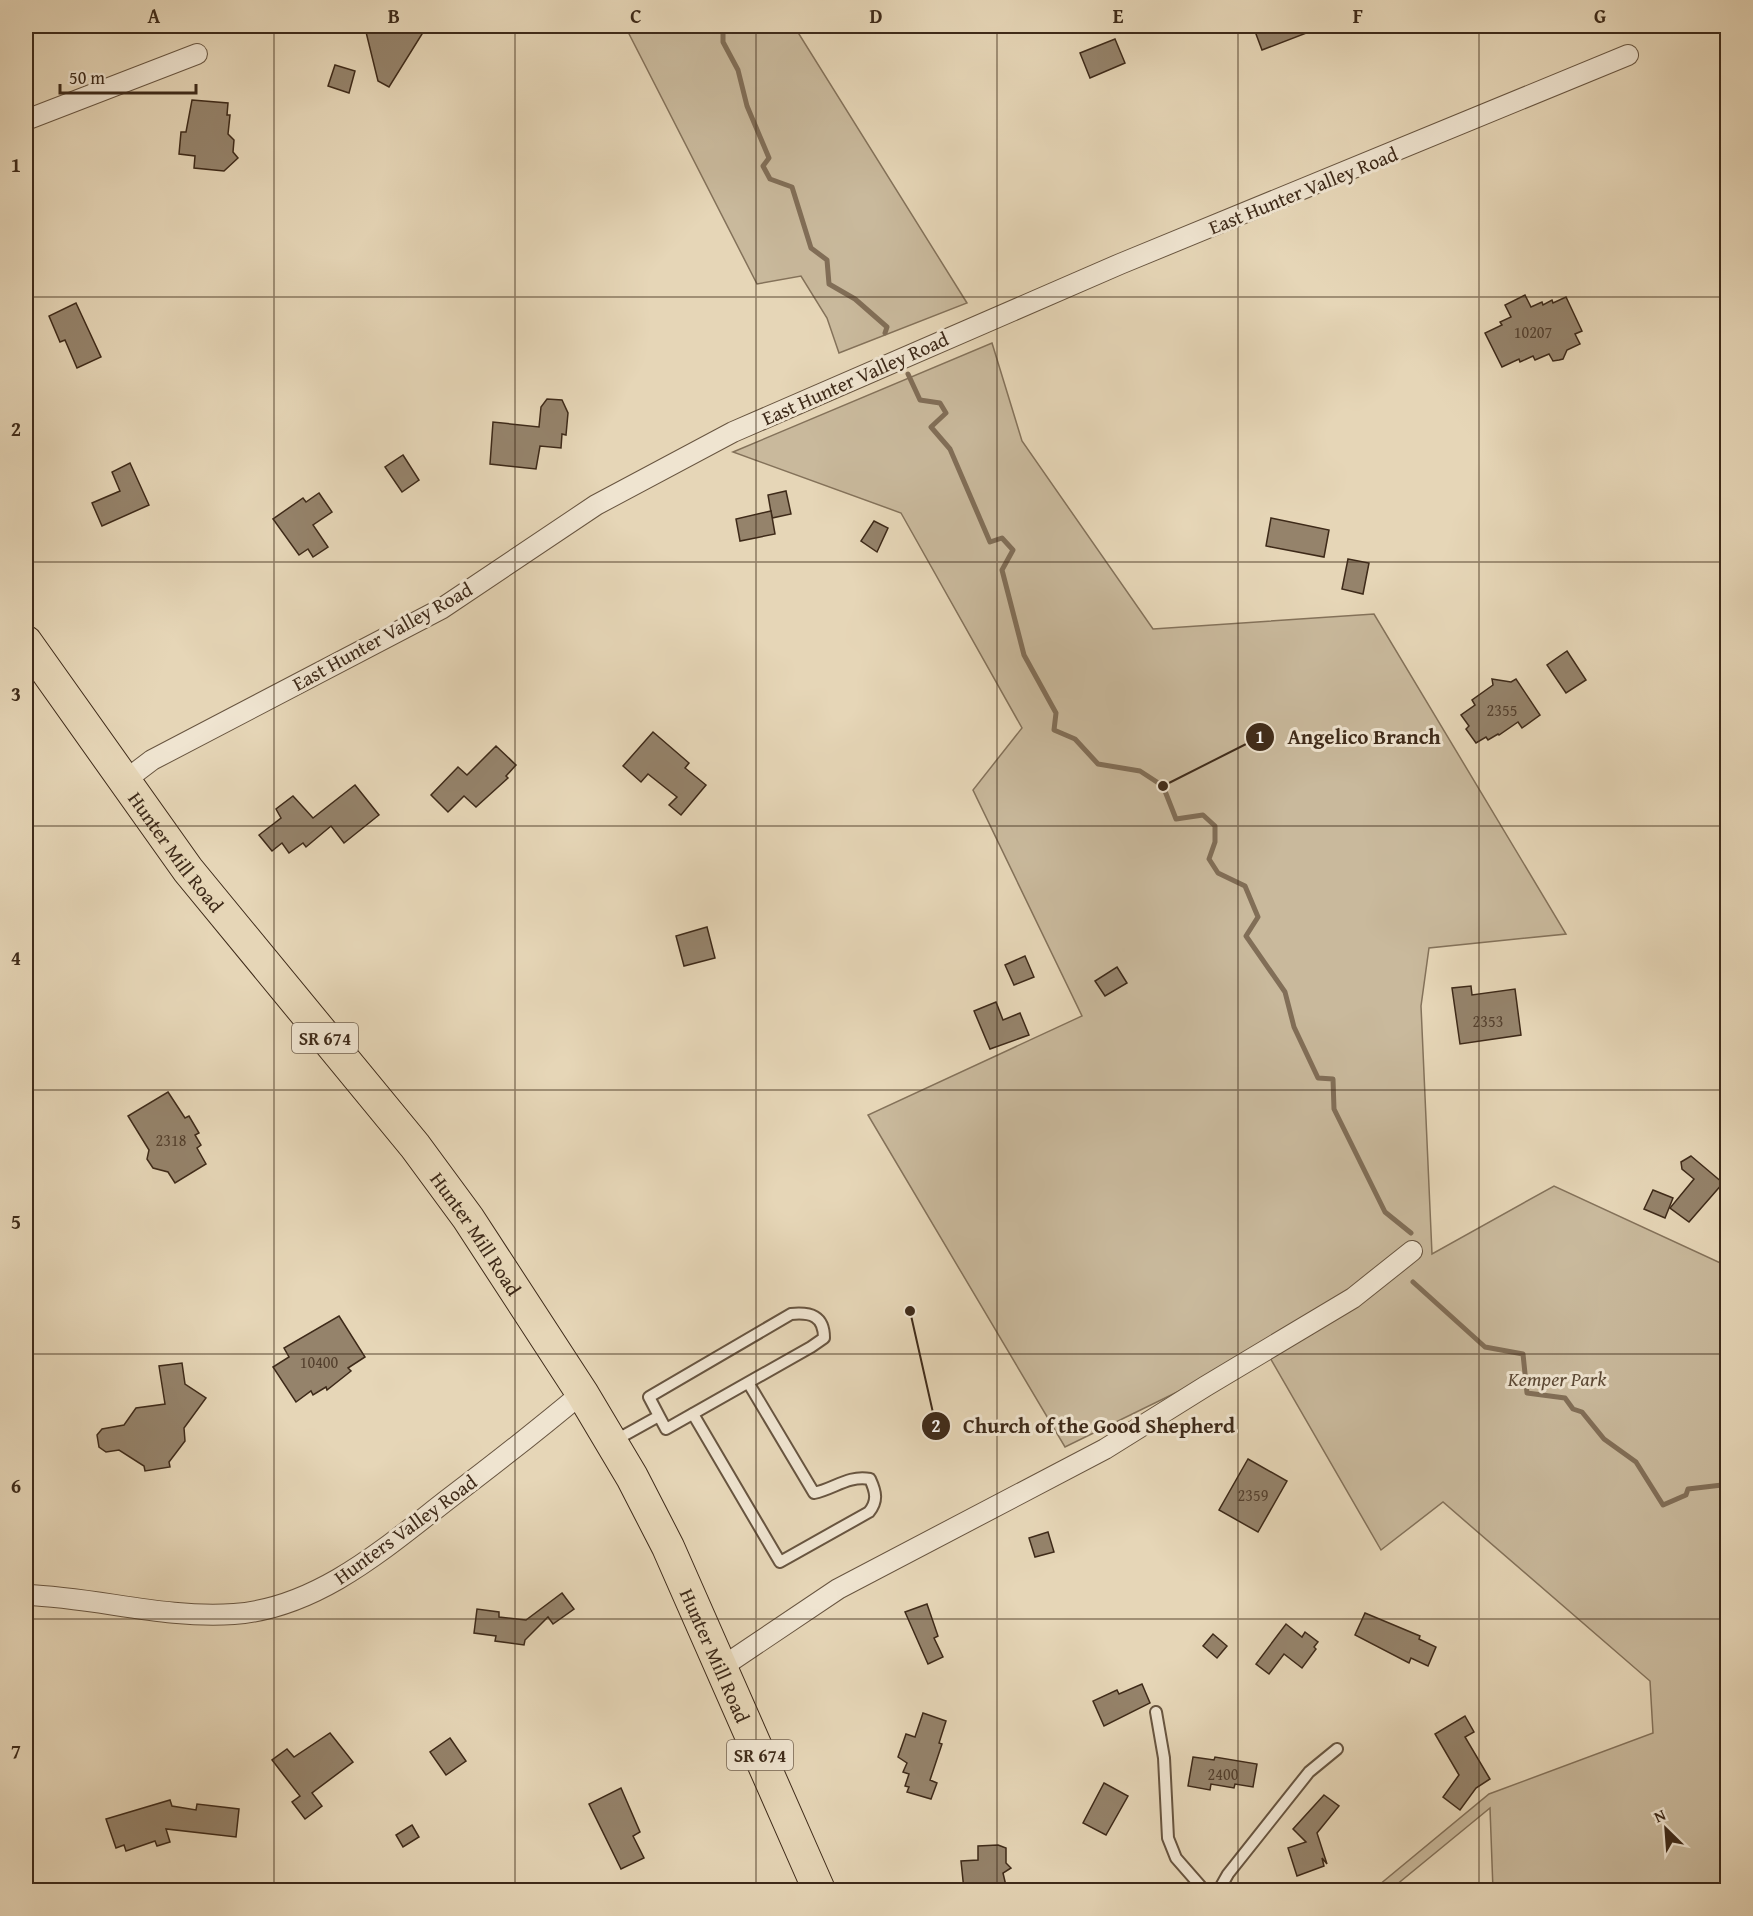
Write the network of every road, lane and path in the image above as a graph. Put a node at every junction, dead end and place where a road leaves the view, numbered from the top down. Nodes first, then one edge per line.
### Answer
1 (197, 54) dead end
2 (1628, 55) dead end
3 (26, 120) edge
4 (26, 642) edge
5 (123, 782) junction
6 (1412, 1251) dead end
7 (748, 1384) junction
8 (582, 1393) junction
9 (693, 1414) junction
10 (659, 1416) junction
11 (611, 1443) junction
12 (26, 1595) edge
13 (722, 1667) junction
14 (1156, 1712) dead end
15 (1337, 1749) dead end
16 (819, 1890) edge
17 (1204, 1890) edge
18 (1219, 1890) edge

1 - 3 street
2 - 5 street, East Hunter Valley Road
4 - 5 main road, Hunter Mill Road / SR 674
5 - 8 main road, Hunter Mill Road / SR 674
6 - 13 street
7 - 9 lane
7 - 9 lane
7 - 10 lane
8 - 11 main road, Hunter Mill Road / SR 674
8 - 12 street, Hunters Valley Road
9 - 10 lane
10 - 11 lane
11 - 13 main road, Hunter Mill Road / SR 674
13 - 16 main road, Hunter Mill Road / SR 674
14 - 17 lane
15 - 18 lane

